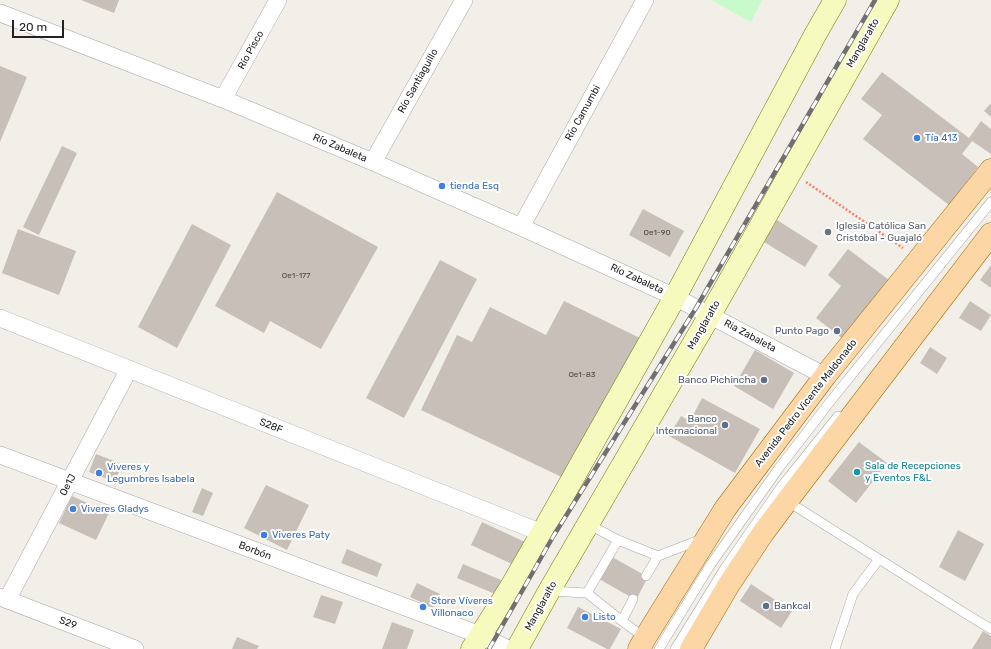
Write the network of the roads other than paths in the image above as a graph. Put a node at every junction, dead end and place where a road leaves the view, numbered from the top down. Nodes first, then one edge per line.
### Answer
1 (278, 0) edge
2 (464, 0) edge
3 (646, 0) edge
4 (835, 0) edge
5 (888, 0) edge
6 (0, 13) edge
7 (223, 99) junction
8 (373, 162) junction
9 (991, 170) edge
10 (991, 202) edge
11 (521, 226) junction
12 (991, 227) edge
13 (991, 234) edge
14 (675, 297) junction
15 (710, 315) junction
16 (0, 318) edge
17 (129, 370) junction
18 (826, 376) junction
19 (871, 376) dead end
20 (846, 407) dead end
21 (0, 455) edge
22 (69, 481) junction
23 (787, 500) junction
24 (588, 524) junction
25 (542, 534) junction
26 (707, 537) junction
27 (618, 540) junction
28 (658, 556) junction
29 (879, 559) junction
30 (646, 576) dead end
31 (549, 591) junction
32 (587, 593) junction
33 (634, 598) dead end
34 (4, 599) edge
35 (622, 622) junction
36 (991, 629) edge
37 (476, 642) edge
38 (648, 645) edge
39 (136, 649) edge
40 (508, 649) edge
41 (517, 649) edge
42 (676, 649) edge
43 (691, 649) edge
44 (835, 649) edge

1 - 7 street, Río Pisco
2 - 8 street, Río Santiaguillo
3 - 11 street, Río Camumbi
4 - 14 main road
5 - 15 main road, Manglaralto
6 - 7 street, Río Zabaleta
7 - 8 street, Río Zabaleta
8 - 11 street, Río Zabaleta
9 - 18 main road, Avenida Pedro Vicente Maldonado
10 - 38 lane
11 - 14 street, Río Zabaleta
12 - 19 lane
13 - 23 main road
14 - 15 street, Ria Zabaleta
14 - 25 main road
15 - 18 street, Ria Zabaleta
15 - 24 main road, Manglaralto
16 - 17 street, S28F
17 - 22 street, Oe1J
17 - 25 street, S28F
18 - 26 main road, Avenida Pedro Vicente Maldonado
20 - 42 lane
21 - 22 street, Borbón
22 - 34 street, Oe1J
22 - 37 street, Borbón
23 - 29 lane
23 - 43 main road
24 - 27 lane
24 - 31 main road, Manglaralto
25 - 37 main road
26 - 28 lane
26 - 38 main road, Avenida Pedro Vicente Maldonado
27 - 28 lane
27 - 32 lane
28 - 30 lane
29 - 36 lane
29 - 44 lane
31 - 32 lane
31 - 41 main road, Manglaralto
32 - 35 lane
33 - 35 lane
34 - 39 street, S29
35 - 38 lane
37 - 40 street, Borbón

